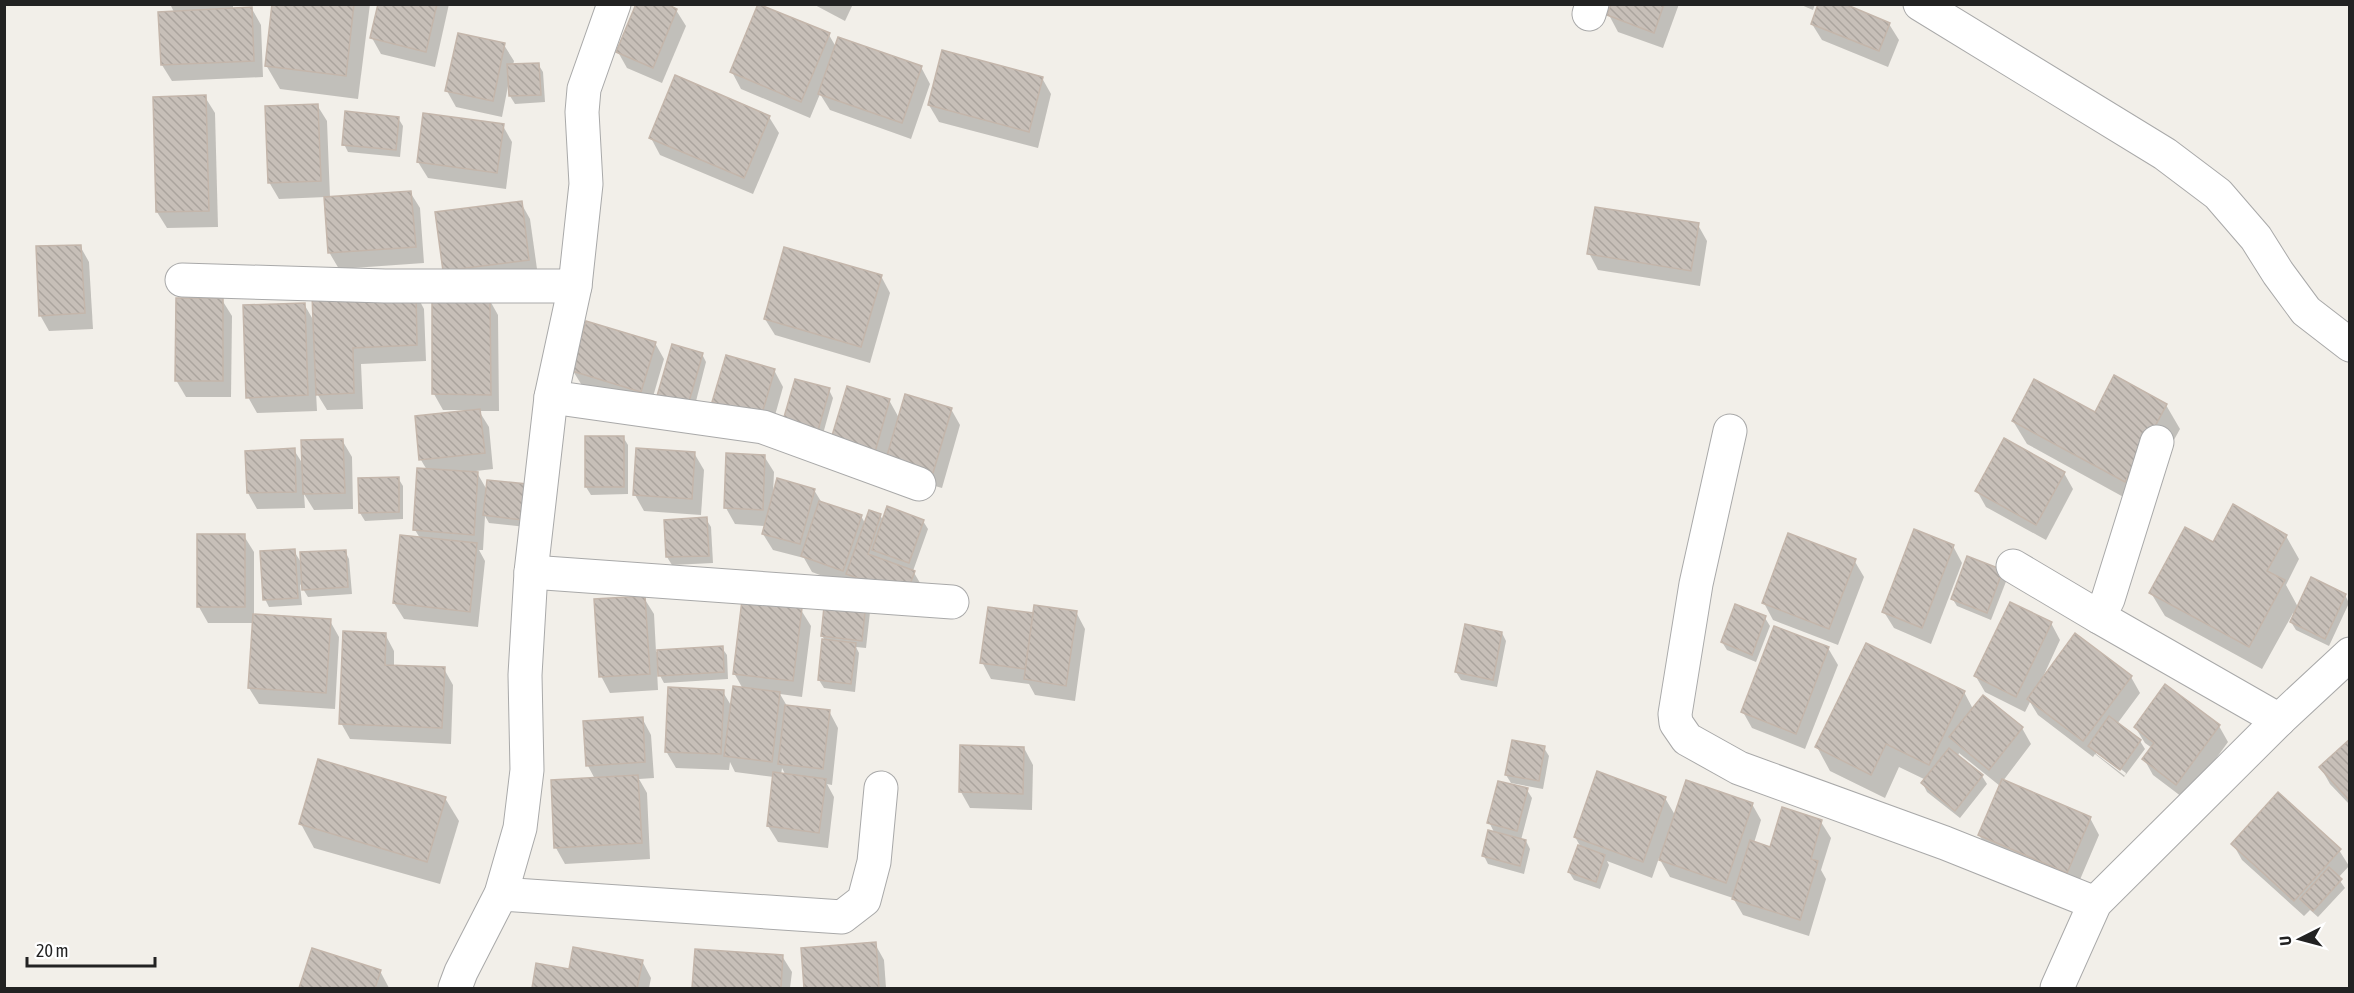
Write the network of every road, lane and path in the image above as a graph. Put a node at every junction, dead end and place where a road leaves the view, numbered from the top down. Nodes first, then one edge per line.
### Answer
1 (1920, 4) edge
2 (610, 6) edge
3 (182, 280) dead end
4 (576, 286) junction
5 (2349, 345) edge
6 (551, 397) junction
7 (1730, 430) dead end
8 (2157, 442) dead end
9 (919, 484) dead end
10 (2013, 566) dead end
11 (531, 572) junction
12 (952, 602) dead end
13 (2099, 617) junction
14 (2349, 654) edge
15 (2279, 720) junction
16 (881, 788) dead end
17 (501, 894) junction
18 (2095, 903) junction
19 (455, 988) edge
20 (2057, 988) edge

1 - 5 street
2 - 4 street
3 - 4 street
4 - 6 street
6 - 9 street
6 - 11 street
7 - 18 street
8 - 13 street
10 - 13 street
11 - 12 street
11 - 17 street
13 - 15 street
14 - 15 street
15 - 18 street
16 - 17 street
17 - 19 street
18 - 20 street

